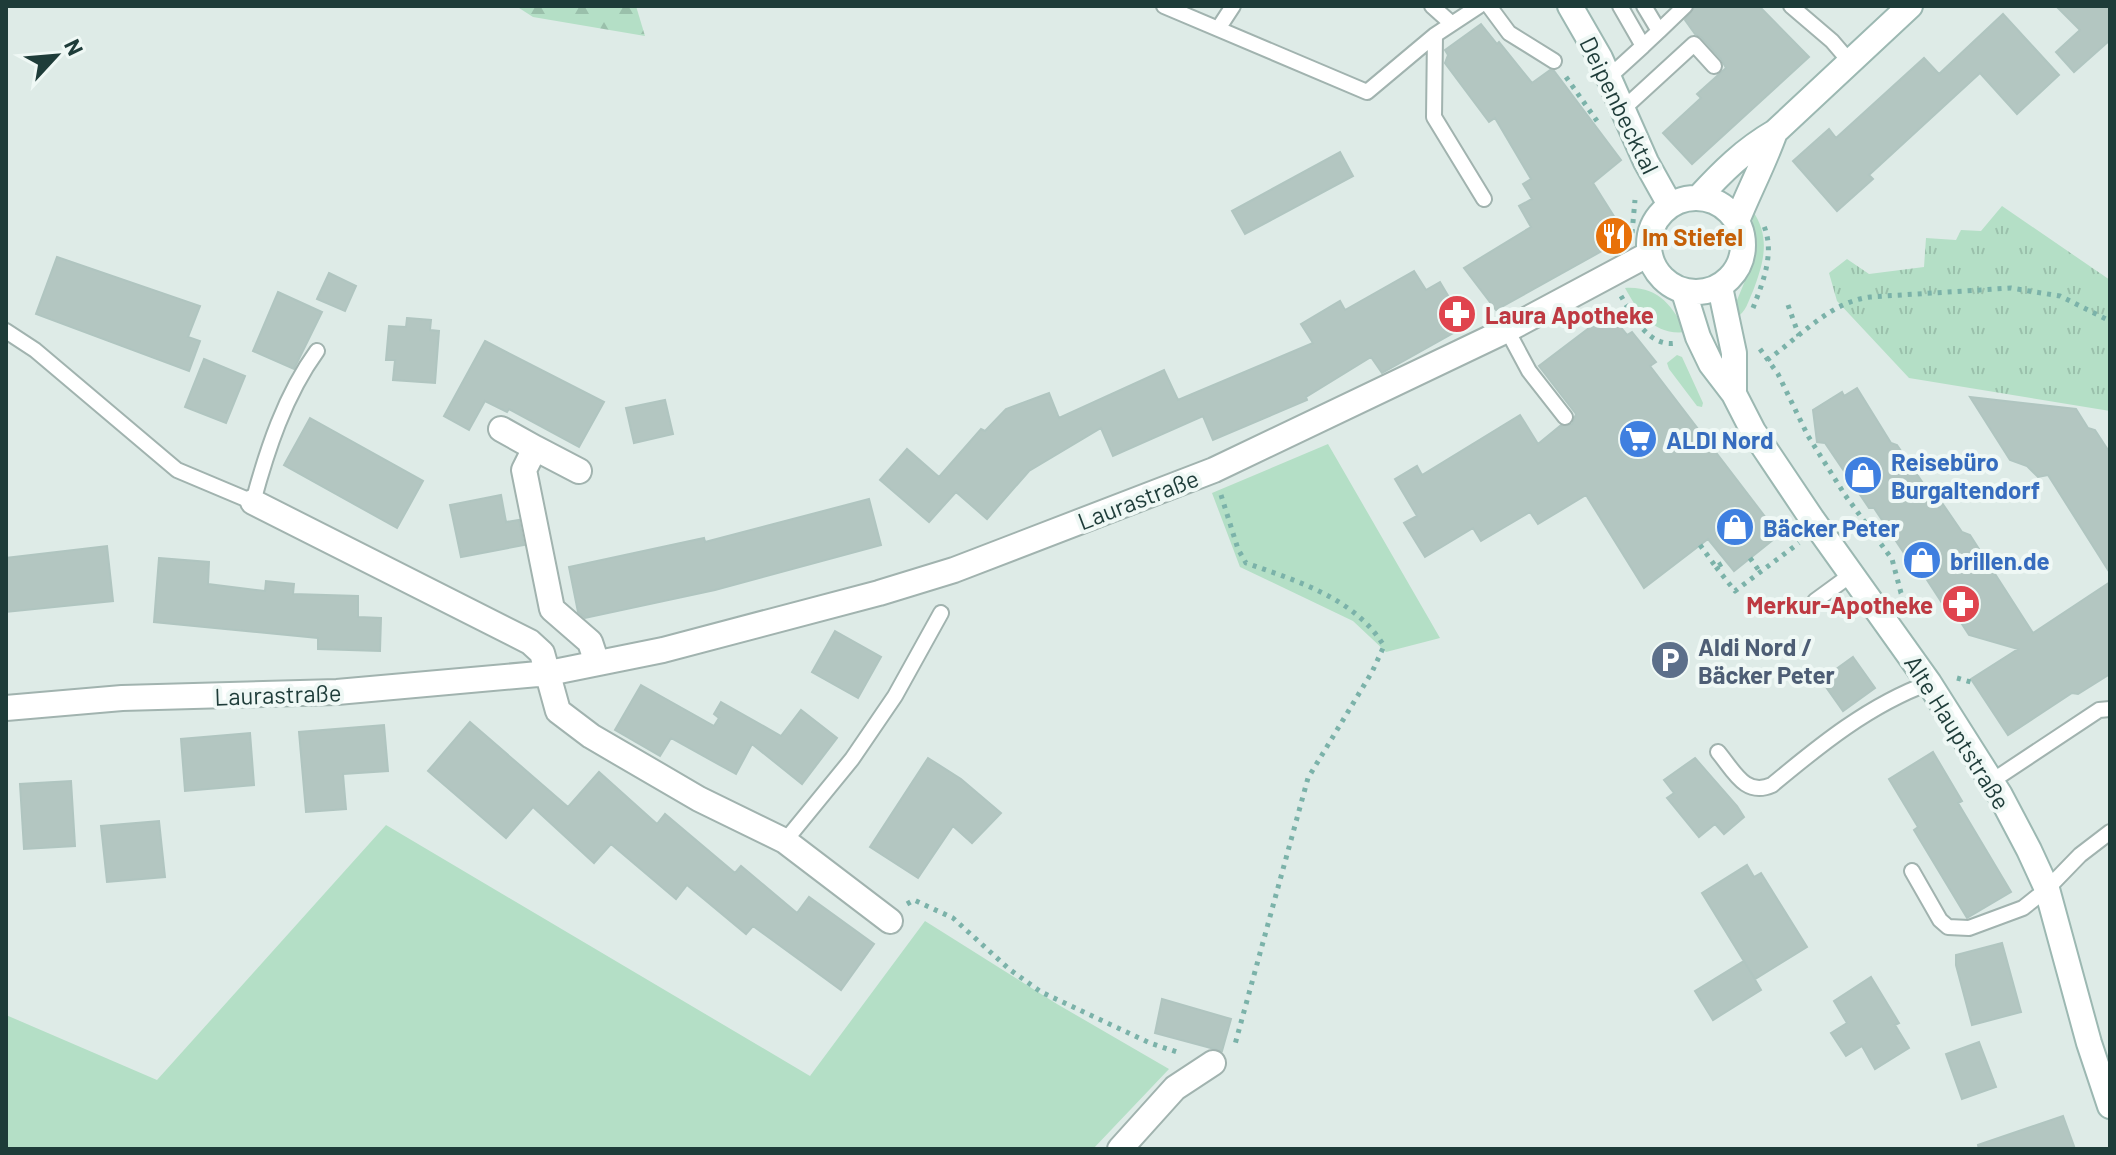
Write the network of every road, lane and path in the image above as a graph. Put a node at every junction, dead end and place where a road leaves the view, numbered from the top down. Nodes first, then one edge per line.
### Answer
1 (1164, 6) edge
2 (1233, 6) edge
3 (1432, 6) edge
4 (1479, 6) edge
5 (1489, 6) edge
6 (1570, 6) edge
7 (1620, 6) edge
8 (1644, 6) edge
9 (1685, 6) edge
10 (1791, 6) edge
11 (1910, 6) edge
12 (1451, 23) junction
13 (1218, 29) junction
14 (1659, 31) junction
15 (1435, 35) junction
16 (1643, 46) junction
17 (1554, 61) joint
18 (1850, 62) junction
19 (1714, 66) dead end
20 (1609, 77) junction
21 (1614, 115) junction
22 (1775, 132) junction
23 (1699, 197) junction
24 (1484, 199) dead end
25 (1670, 205) junction
26 (1737, 221) junction
27 (1763, 221) dead end
28 (1649, 254) junction
29 (1720, 287) junction
30 (1684, 292) junction
31 (1788, 305) dead end
32 (1751, 313) dead end
33 (2110, 321) edge
34 (1507, 330) junction
35 (6, 331) edge
36 (1799, 336) junction
37 (1757, 345) dead end
38 (317, 351) dead end
39 (1767, 360) junction
40 (1734, 394) junction
41 (1565, 417) dead end
42 (501, 429) dead end
43 (535, 448) junction
44 (1214, 470) junction
45 (579, 471) dead end
46 (253, 502) junction
47 (1800, 542) dead end
48 (1700, 545) dead end
49 (1750, 558) dead end
50 (1726, 561) dead end
51 (1716, 567) junction
52 (1760, 572) junction
53 (1852, 574) junction
54 (1815, 601) dead end
55 (1910, 605) dead end
56 (941, 613) dead end
57 (597, 663) junction
58 (1950, 666) dead end
59 (549, 673) junction
60 (1958, 678) dead end
61 (1929, 683) junction
62 (6, 708) edge
63 (2110, 709) edge
64 (1718, 752) dead end
65 (1992, 781) junction
66 (2110, 832) edge
67 (785, 841) junction
68 (1912, 871) dead end
69 (2047, 889) junction
70 (890, 921) joint
71 (1234, 1047) dead end
72 (1213, 1063) joint
73 (2110, 1106) edge
74 (1120, 1149) edge

1 - 13 lane
2 - 13 lane
3 - 12 lane
4 - 12 lane
5 - 17 lane
6 - 20 street, Deipenbecktal
7 - 16 lane
8 - 14 lane
9 - 14 lane
10 - 18 lane
11 - 18 street
12 - 15 lane
13 - 15 lane
14 - 16 lane
15 - 24 lane
16 - 20 lane
17 - 21 path
18 - 22 street
19 - 21 lane
20 - 21 street, Deipenbecktal
21 - 25 street, Deipenbecktal
22 - 23 street
22 - 26 street
23 - 25 street
23 - 26 street
25 - 28 street
26 - 29 street
27 - 32 path
28 - 30 street
28 - 34 street, Laurastraße
29 - 30 street
29 - 40 street, Alte Hauptstraße
30 - 40 street, Alte Hauptstraße
31 - 36 path
33 - 36 path
34 - 41 lane
34 - 44 street, Laurastraße
35 - 46 lane
36 - 39 path
37 - 39 path
38 - 46 lane
39 - 55 path
40 - 53 street, Alte Hauptstraße
42 - 43 street
43 - 45 street
43 - 57 street
44 - 57 street, Laurastraße
44 - 71 path
46 - 59 street
47 - 52 path
48 - 51 path
49 - 52 path
50 - 51 path
51 - 52 path
53 - 54 lane
53 - 61 street, Alte Hauptstraße
56 - 67 lane
57 - 59 street, Laurastraße
58 - 60 path
59 - 62 street, Laurastraße
59 - 67 street
61 - 64 lane
61 - 65 street, Alte Hauptstraße
63 - 65 lane
65 - 69 street, Alte Hauptstraße
66 - 69 lane
67 - 70 street
68 - 69 lane
69 - 73 street, Alte Hauptstraße
70 - 72 path
72 - 74 street

